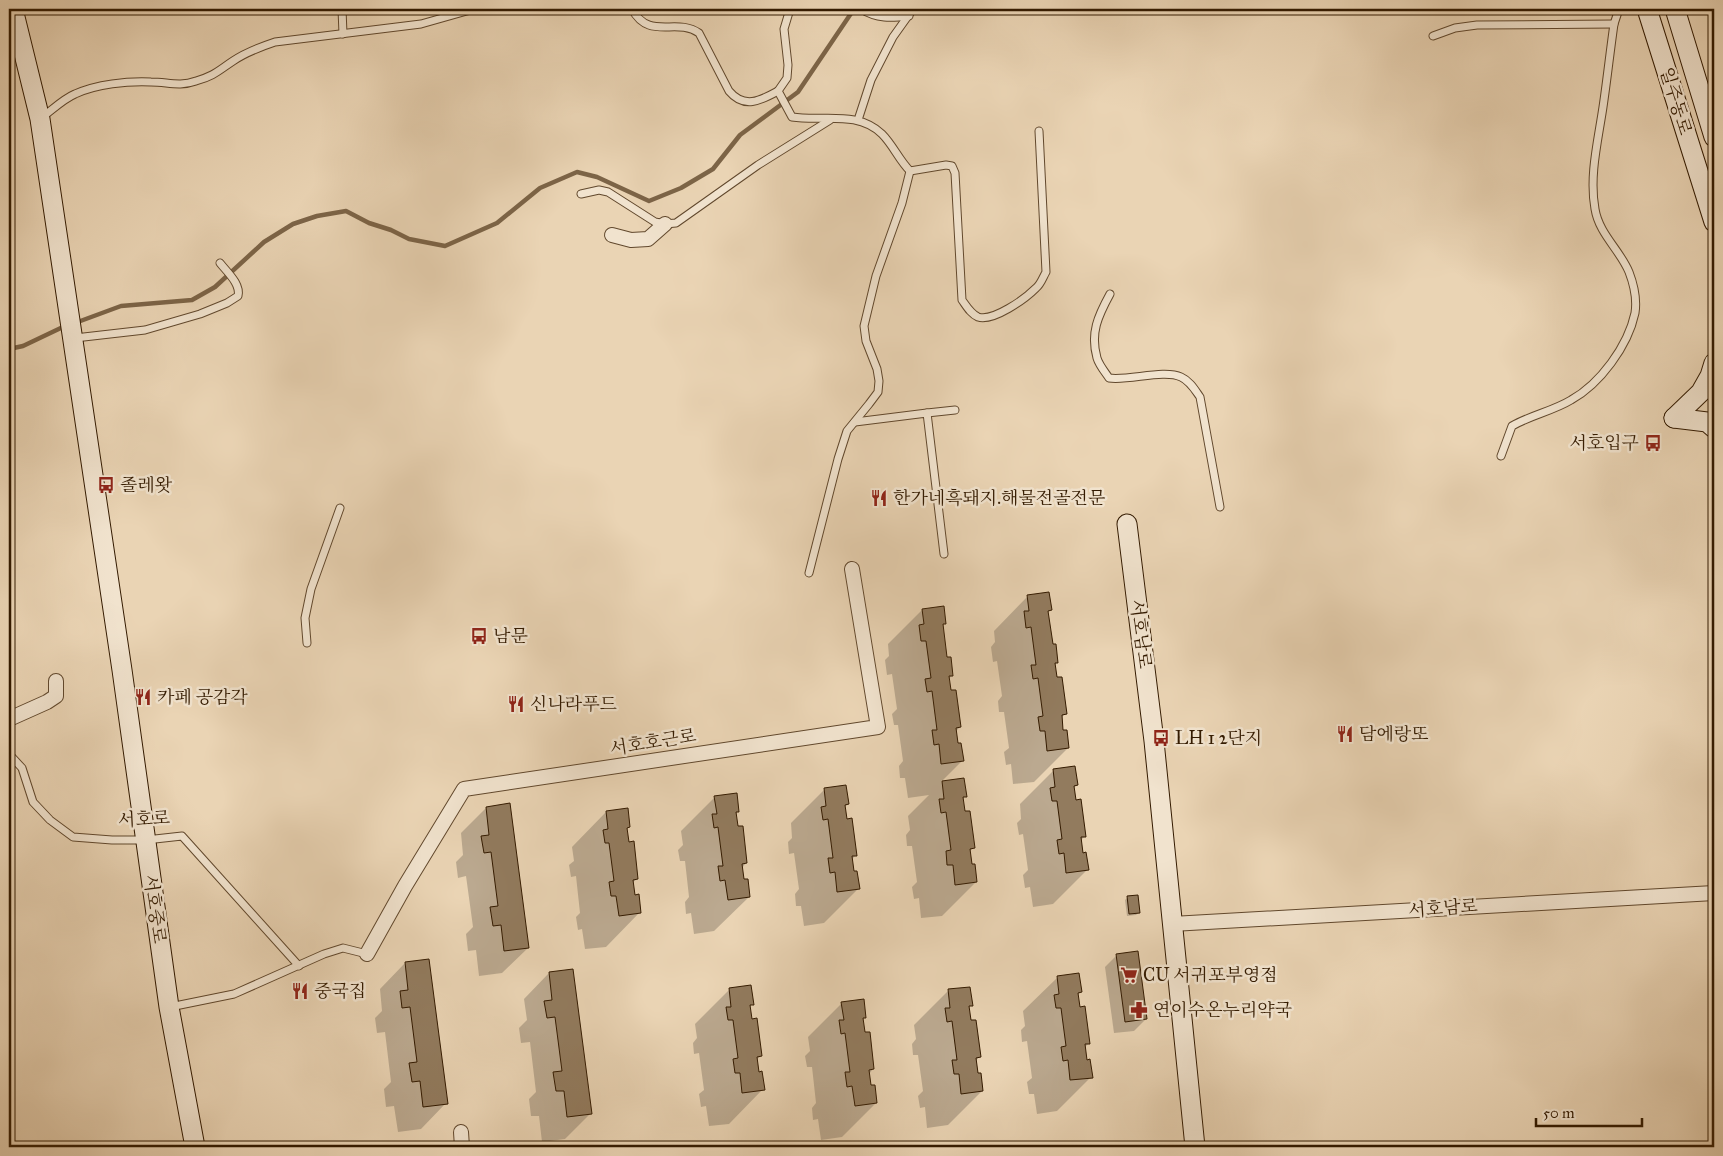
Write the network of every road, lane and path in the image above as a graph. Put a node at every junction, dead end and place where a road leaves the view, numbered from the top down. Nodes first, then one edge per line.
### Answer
1 (13, 9) edge
2 (342, 9) edge
3 (474, 9) edge
4 (632, 9) edge
5 (790, 9) edge
6 (913, 9) edge
7 (1618, 9) edge
8 (1647, 9) edge
9 (1675, 9) edge
10 (862, 10) edge
11 (909, 16) junction
12 (1614, 24) junction
13 (343, 34) junction
14 (1433, 36) dead end
15 (779, 92) junction
16 (832, 118) junction
17 (40, 119) junction
18 (858, 120) junction
19 (1038, 131) dead end
20 (1714, 137) edge
21 (910, 171) junction
22 (581, 194) dead end
23 (1714, 222) edge
24 (665, 224) junction
25 (612, 236) dead end
26 (221, 265) dead end
27 (1110, 294) dead end
28 (71, 336) junction
29 (1714, 363) edge
30 (955, 410) dead end
31 (927, 414) junction
32 (855, 422) junction
33 (1714, 428) edge
34 (1502, 456) dead end
35 (1220, 507) dead end
36 (340, 508) dead end
37 (1127, 524) dead end
38 (944, 554) dead end
39 (852, 569) dead end
40 (810, 573) dead end
41 (307, 644) dead end
42 (56, 681) dead end
43 (9, 719) edge
44 (9, 754) edge
45 (146, 840) junction
46 (1714, 893) edge
47 (1172, 924) junction
48 (367, 954) joint
49 (299, 966) junction
50 (170, 1008) junction
51 (461, 1132) dead end
52 (195, 1147) edge
53 (462, 1147) edge
54 (1196, 1147) edge

1 - 17 main road, 서호중로
2 - 13 lane
3 - 13 lane
4 - 15 lane
5 - 15 lane
6 - 11 lane
7 - 12 lane
8 - 23 main road, 일주동로
9 - 20 main road, 일주동로
10 - 11 lane
11 - 18 lane
12 - 14 lane
12 - 34 lane
13 - 17 lane
15 - 16 lane
16 - 18 lane
16 - 24 lane
17 - 28 main road, 서호중로
18 - 21 lane
19 - 21 lane
21 - 32 lane
22 - 24 lane
24 - 25 street
26 - 28 lane
27 - 35 lane
28 - 45 main road, 서호중로
29 - 33 main road
30 - 31 lane
31 - 32 lane
31 - 38 lane
32 - 40 lane
36 - 41 lane
37 - 47 main road, 서호남로
39 - 48 street, 서호호근로
42 - 43 street
44 - 45 lane, 서호로
45 - 49 lane, 서호로
45 - 50 main road, 서호중로
46 - 47 street, 서호남로
47 - 54 main road, 서호남로
48 - 49 lane
49 - 50 lane
50 - 52 main road, 서호중로
51 - 53 street

